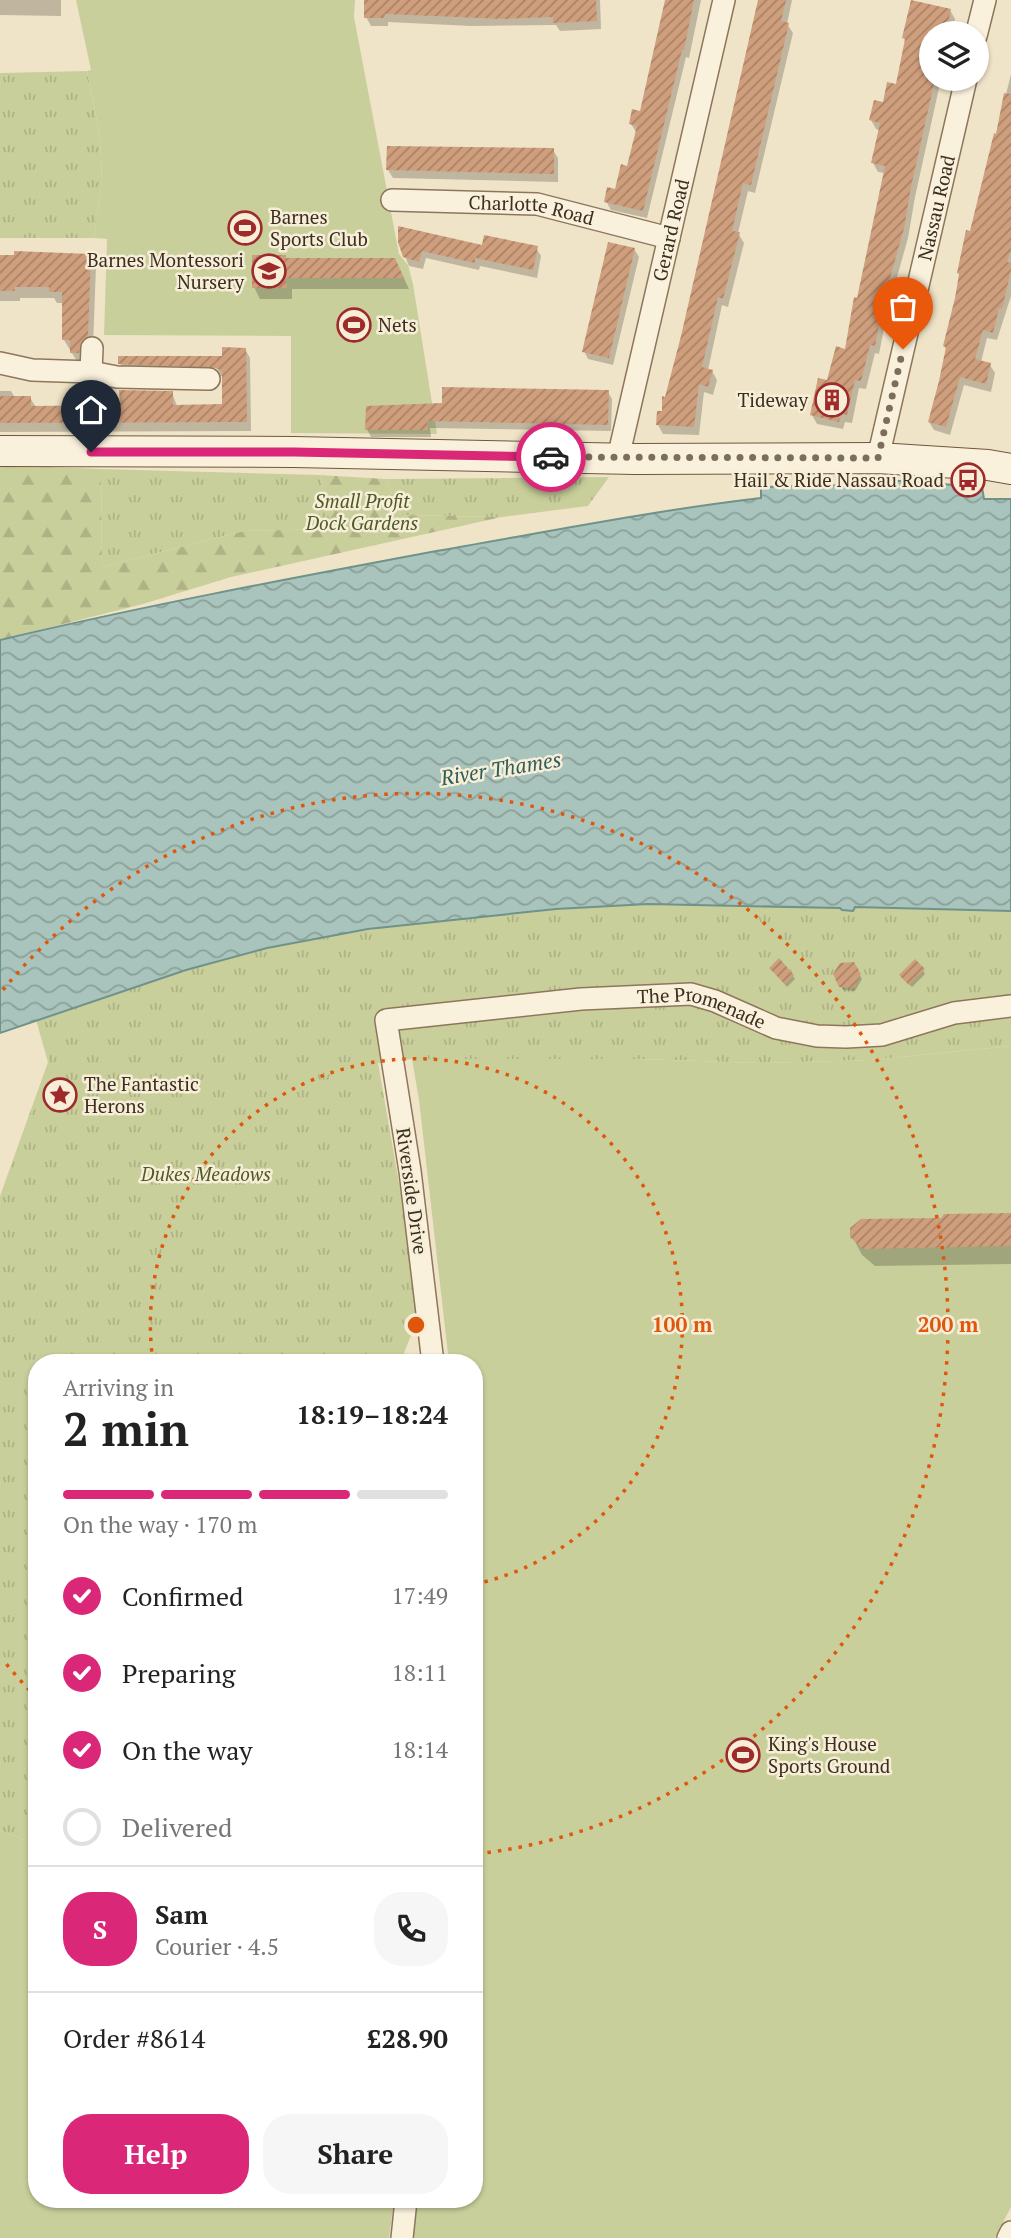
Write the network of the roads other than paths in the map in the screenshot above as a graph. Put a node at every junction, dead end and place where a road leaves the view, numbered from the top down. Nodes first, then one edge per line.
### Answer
1 (724, 0) edge
2 (983, 0) edge
3 (979, 21) edge
4 (963, 91) edge
5 (392, 200) dead end
6 (669, 237) junction
7 (92, 348) dead end
8 (0, 363) edge
9 (91, 372) junction
10 (209, 379) dead end
11 (0, 451) edge
12 (618, 458) junction
13 (878, 458) junction
14 (1011, 469) edge
15 (1011, 1006) edge
16 (386, 1020) joint
17 (432, 1354) edge
18 (405, 2208) edge
19 (1011, 2232) edge
20 (402, 2238) edge
21 (1008, 2238) edge

1 - 6 street, Gerard Road
2 - 3 street
4 - 13 street, Nassau Road
5 - 6 street, Charlotte Road
6 - 12 street, Gerard Road
7 - 9 street
8 - 9 street
9 - 10 street
11 - 12 main road
12 - 13 main road
13 - 14 main road
15 - 16 street, The Promenade
16 - 17 street, Riverside Drive
18 - 20 street
19 - 21 street

